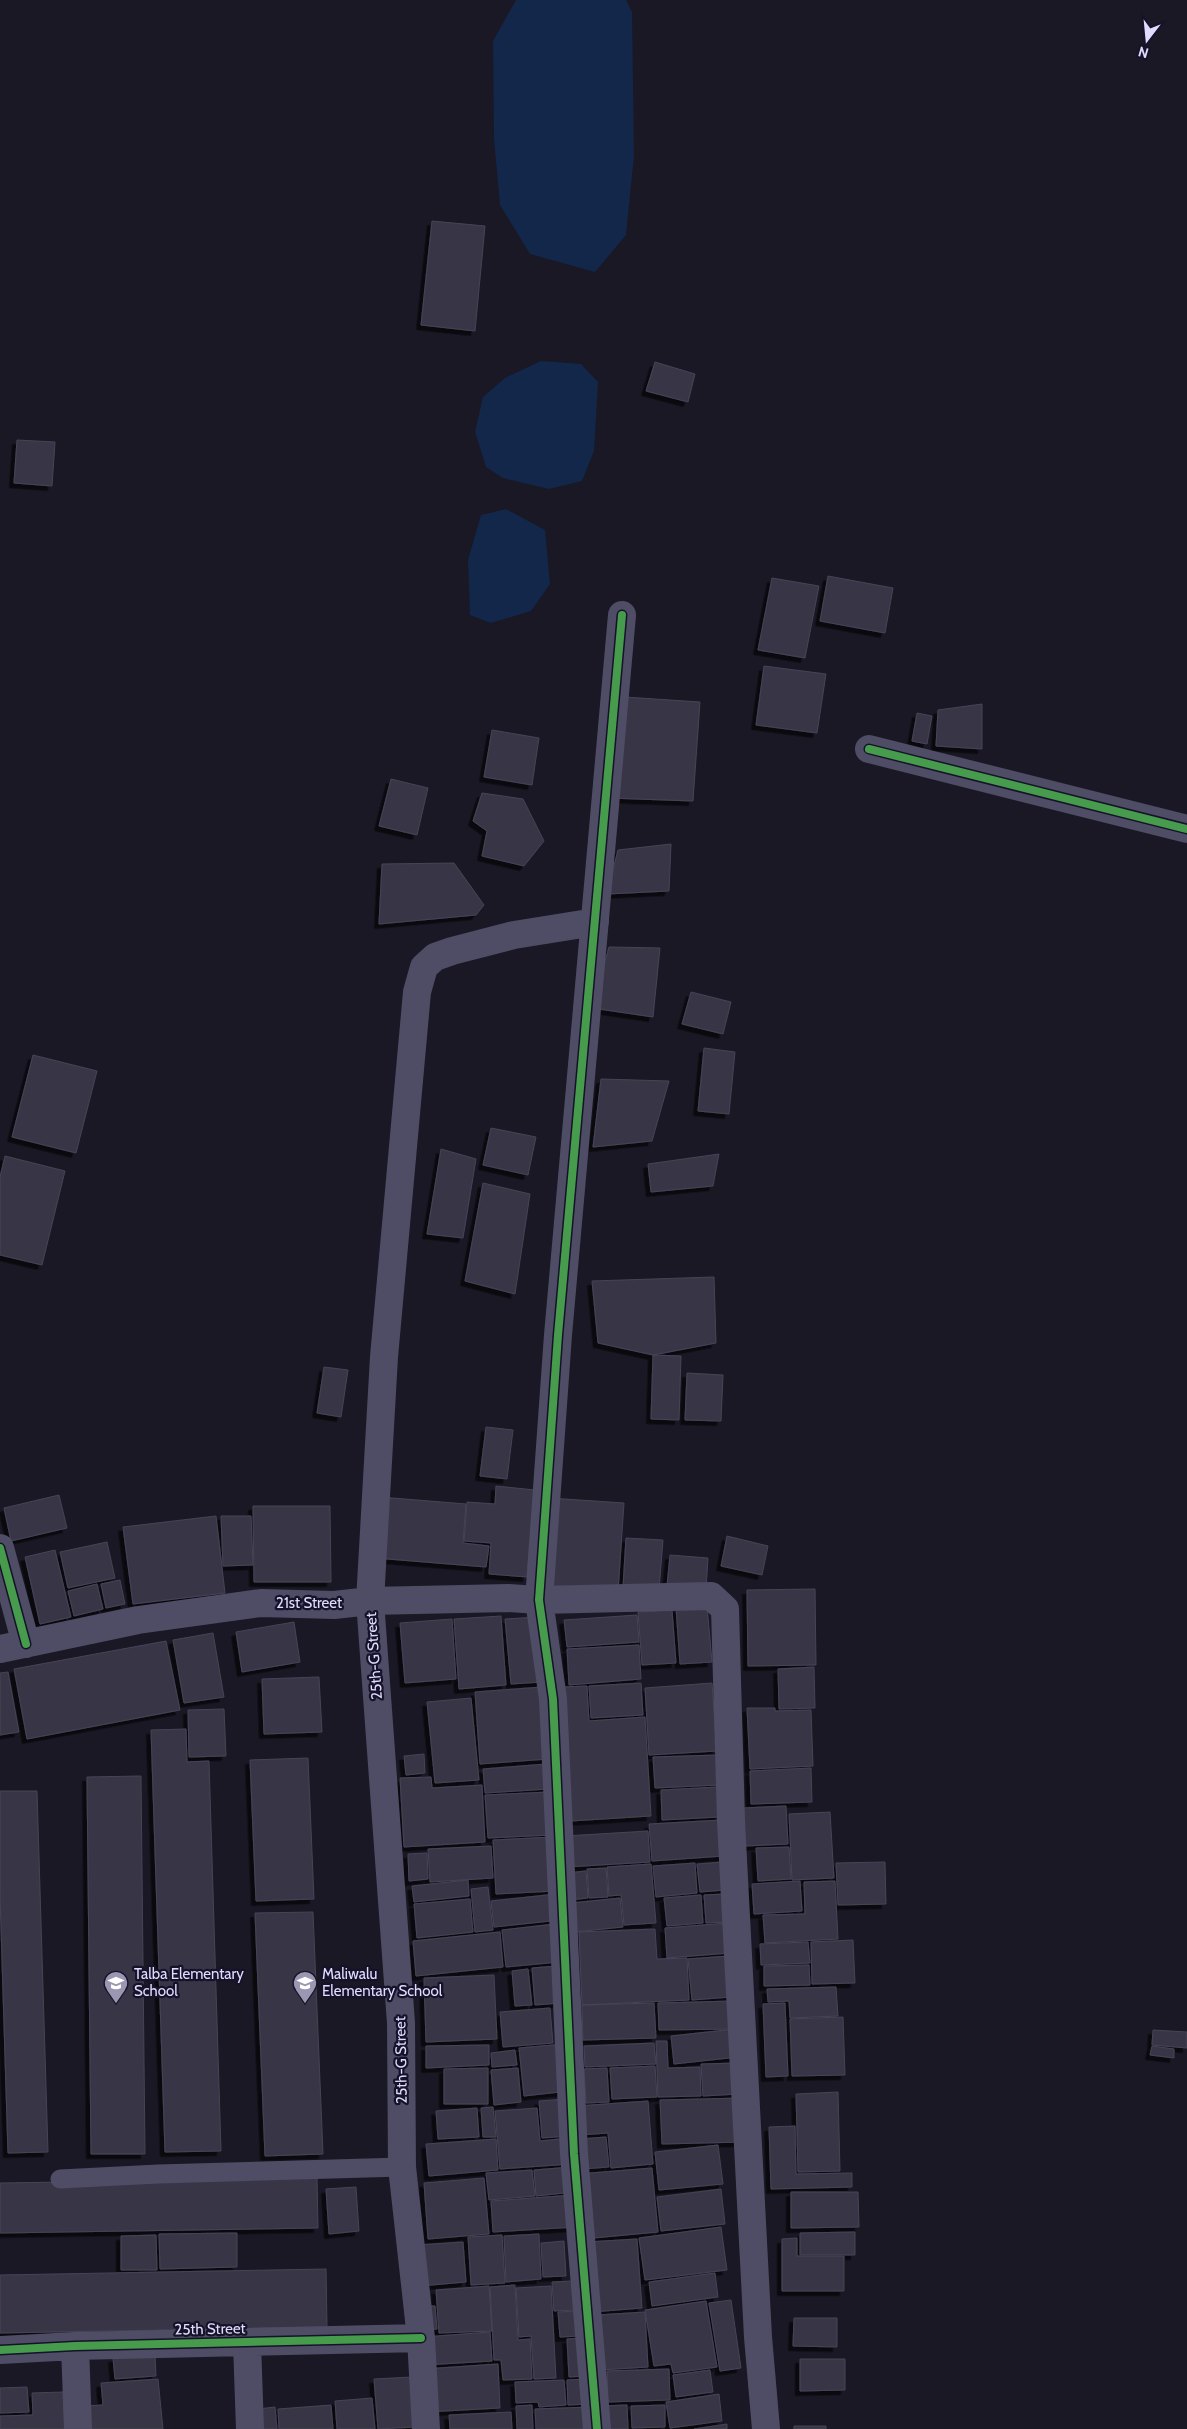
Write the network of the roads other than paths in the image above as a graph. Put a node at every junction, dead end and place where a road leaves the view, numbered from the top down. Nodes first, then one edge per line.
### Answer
1 (622, 615) dead end
2 (869, 749) dead end
3 (1187, 830) edge
4 (595, 922) junction
5 (0, 1548) edge
6 (539, 1600) junction
7 (370, 1601) junction
8 (13, 1647) edge
9 (402, 2166) junction
10 (60, 2179) dead end
11 (421, 2338) junction
12 (247, 2342) junction
13 (75, 2346) junction
14 (0, 2350) edge
15 (78, 2429) edge
16 (250, 2429) edge
17 (426, 2429) edge
18 (597, 2429) edge
19 (766, 2429) edge

1 - 4 street
2 - 3 street
4 - 6 street
4 - 7 street, 25th-G Street
5 - 8 street
6 - 7 street, 21st Street
6 - 18 street
6 - 19 street, 21st Street
7 - 8 street, 21st Street
7 - 9 street, 25th-G Street
9 - 10 lane
9 - 11 street, 25th-G Street
11 - 12 street, 25th Street
11 - 17 street, 25th-G Street
12 - 13 street, 25th Street
12 - 16 street
13 - 14 street, 25th Street
13 - 15 street

